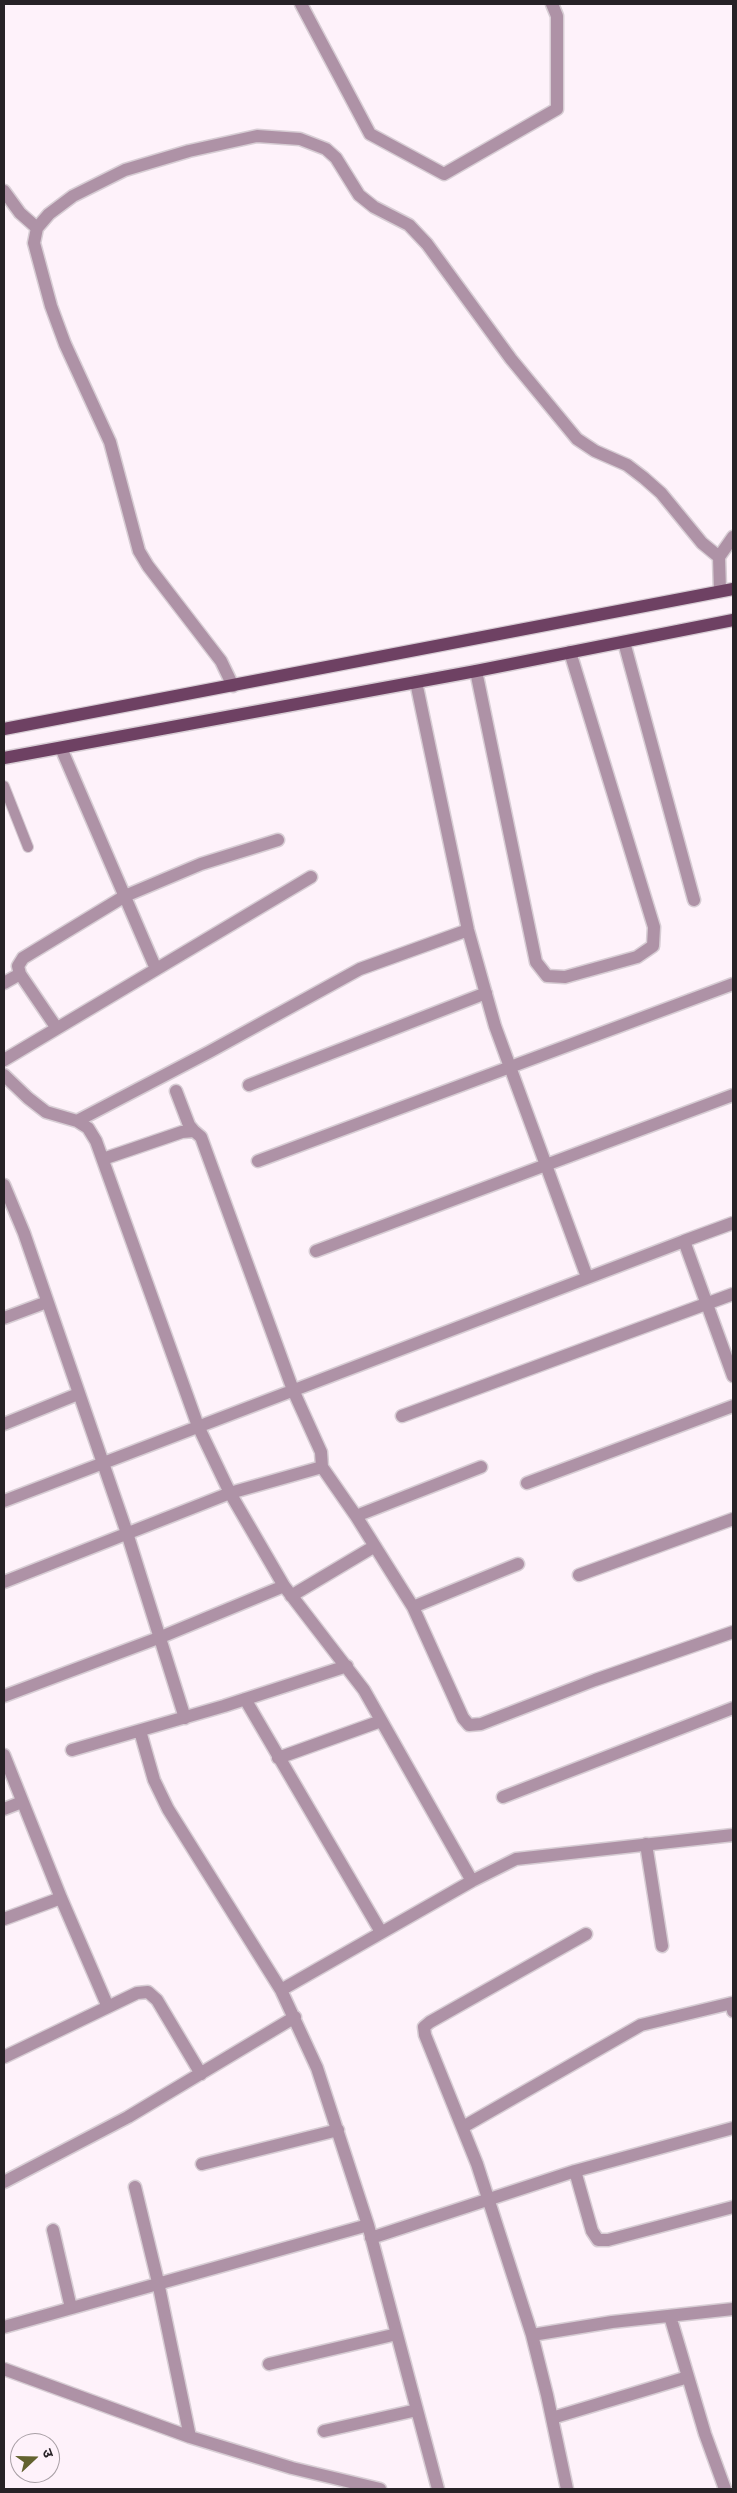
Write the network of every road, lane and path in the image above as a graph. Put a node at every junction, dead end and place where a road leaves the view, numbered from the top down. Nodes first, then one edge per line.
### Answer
1 (301, 4) edge
2 (552, 4) edge
3 (4, 191) edge
4 (37, 228) junction
5 (733, 537) edge
6 (719, 557) junction
7 (733, 588) edge
8 (720, 591) junction
9 (733, 620) edge
10 (624, 642) junction
11 (570, 652) junction
12 (476, 671) junction
13 (416, 682) junction
14 (232, 686) junction
15 (4, 729) edge
16 (61, 748) junction
17 (4, 758) edge
18 (4, 786) edge
19 (278, 840) dead end
20 (28, 847) dead end
21 (311, 877) dead end
22 (124, 896) junction
23 (694, 900) dead end
24 (468, 930) junction
25 (156, 969) junction
26 (20, 974) junction
27 (4, 983) edge
28 (733, 984) edge
29 (486, 993) junction
30 (56, 1027) junction
31 (4, 1060) edge
32 (509, 1066) junction
33 (4, 1076) edge
34 (249, 1085) dead end
35 (176, 1090) dead end
36 (733, 1095) edge
37 (77, 1121) junction
38 (194, 1131) junction
39 (103, 1159) junction
40 (258, 1162) dead end
41 (546, 1165) junction
42 (4, 1185) edge
43 (9, 1208) edge
44 (733, 1223) edge
45 (684, 1241) junction
46 (316, 1251) dead end
47 (587, 1277) junction
48 (733, 1294) edge
49 (47, 1302) junction
50 (706, 1304) junction
51 (4, 1318) edge
52 (733, 1376) edge
53 (293, 1390) junction
54 (78, 1394) junction
55 (733, 1406) edge
56 (402, 1416) dead end
57 (4, 1424) edge
58 (198, 1426) junction
59 (102, 1463) junction
60 (481, 1467) dead end
61 (322, 1468) junction
62 (527, 1483) dead end
63 (230, 1493) junction
64 (4, 1501) edge
65 (356, 1516) junction
66 (733, 1519) edge
67 (127, 1533) junction
68 (375, 1546) junction
69 (518, 1564) dead end
70 (580, 1575) dead end
71 (4, 1582) edge
72 (288, 1591) junction
73 (413, 1607) junction
74 (733, 1632) edge
75 (161, 1637) junction
76 (347, 1666) junction
77 (4, 1696) edge
78 (245, 1700) junction
79 (733, 1708) edge
80 (185, 1718) junction
81 (381, 1721) junction
82 (140, 1731) junction
83 (72, 1750) dead end
84 (4, 1755) edge
85 (278, 1758) junction
86 (503, 1797) dead end
87 (22, 1802) junction
88 (4, 1810) edge
89 (733, 1835) edge
90 (646, 1844) junction
91 (472, 1880) junction
92 (61, 1898) junction
93 (4, 1919) edge
94 (380, 1932) junction
95 (586, 1934) dead end
96 (662, 1946) dead end
97 (281, 1990) junction
98 (108, 2008) junction
99 (733, 2012) edge
100 (295, 2017) junction
101 (4, 2057) edge
102 (201, 2074) junction
103 (463, 2127) junction
104 (733, 2128) edge
105 (338, 2130) junction
106 (202, 2164) dead end
107 (575, 2171) junction
108 (4, 2182) edge
109 (135, 2186) dead end
110 (489, 2198) junction
111 (733, 2207) edge
112 (368, 2225) junction
113 (53, 2230) dead end
114 (371, 2238) junction
115 (158, 2282) junction
116 (71, 2308) junction
117 (733, 2310) edge
118 (670, 2316) junction
119 (4, 2328) edge
120 (397, 2334) junction
121 (532, 2335) junction
122 (269, 2364) dead end
123 (4, 2369) edge
124 (688, 2377) junction
125 (417, 2410) junction
126 (552, 2418) junction
127 (324, 2430) dead end
128 (190, 2437) junction
129 (380, 2489) edge
130 (438, 2489) edge
131 (568, 2489) edge
132 (725, 2489) edge

1 - 2 street
3 - 4 street
4 - 6 street
4 - 14 street
5 - 6 street
6 - 8 street
7 - 8 main road
8 - 14 main road
9 - 10 main road
10 - 11 main road
10 - 23 street
11 - 12 main road
11 - 12 street
12 - 13 main road
13 - 16 main road
13 - 24 street
14 - 15 main road
16 - 17 main road
16 - 22 street
18 - 20 lane
19 - 22 street
21 - 25 street
22 - 25 street
22 - 26 street
24 - 29 street
24 - 37 street
25 - 30 street
26 - 27 street
26 - 30 street
28 - 32 street
29 - 32 street
29 - 34 street
30 - 31 street
32 - 40 street
32 - 41 street
33 - 37 street
35 - 38 street
36 - 41 street
37 - 39 street
38 - 39 street
38 - 53 street
39 - 58 street
41 - 46 street
41 - 47 street
42 - 43 street
43 - 49 street
44 - 45 street
45 - 47 street
45 - 50 street
47 - 53 street
48 - 50 street
49 - 51 street
49 - 54 street
50 - 52 street
50 - 56 street
53 - 58 street
53 - 61 street
54 - 57 street
54 - 59 street
55 - 62 street
58 - 59 street
58 - 63 street
59 - 64 street
59 - 67 street
60 - 65 street
61 - 63 street
61 - 65 street
63 - 67 street
63 - 72 street
65 - 68 street
66 - 70 street
67 - 71 street
67 - 75 street
68 - 72 street
68 - 73 street
69 - 73 street
72 - 75 street
72 - 76 street
73 - 74 street
75 - 77 street
75 - 80 street
76 - 78 street
76 - 81 street
78 - 80 street
78 - 85 street
79 - 86 street
80 - 82 street
81 - 85 street
81 - 91 street
82 - 83 street
82 - 97 street
84 - 87 street
85 - 94 street
87 - 88 street
87 - 92 street
89 - 90 street
90 - 91 street
90 - 96 street
91 - 94 street
92 - 93 street
92 - 98 street
94 - 97 street
95 - 103 street
97 - 100 street
98 - 101 street
98 - 102 street
99 - 103 street
100 - 102 street
100 - 105 street
102 - 108 street
103 - 110 street
104 - 107 street
105 - 106 street
105 - 112 street
107 - 110 street
107 - 111 street
109 - 115 street
110 - 114 street
110 - 121 street
112 - 114 street
112 - 115 street
113 - 116 street
114 - 120 street
115 - 116 street
115 - 128 street
116 - 119 street
117 - 118 street
118 - 121 street
118 - 124 street
120 - 122 street
120 - 125 street
121 - 126 street
123 - 128 street
124 - 126 street
124 - 132 street
125 - 127 street
125 - 130 street
126 - 131 street
128 - 129 street

